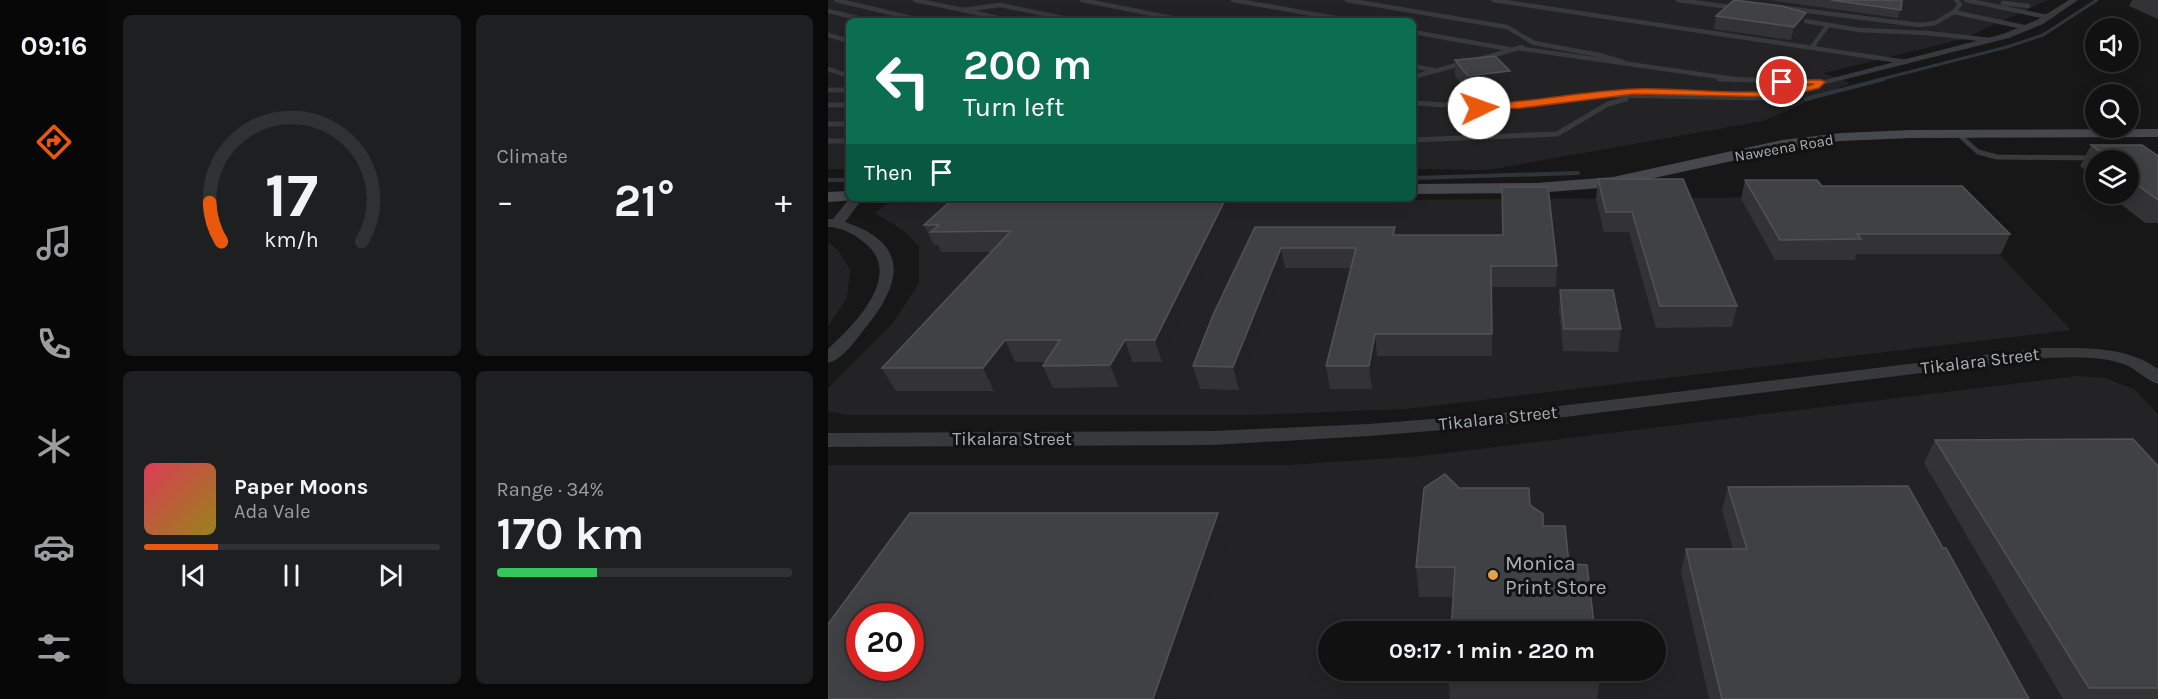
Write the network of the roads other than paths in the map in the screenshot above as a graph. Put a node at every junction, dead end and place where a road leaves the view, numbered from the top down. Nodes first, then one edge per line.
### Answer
1 (836, 0) edge
2 (853, 0) edge
3 (915, 0) edge
4 (995, 0) edge
5 (1082, 0) edge
6 (1233, 0) edge
7 (1347, 0) edge
8 (1493, 0) edge
9 (1678, 0) edge
10 (1956, 0) edge
11 (1966, 0) edge
12 (1981, 0) edge
13 (2074, 0) edge
14 (844, 2) junction
15 (1973, 2) junction
16 (1960, 4) junction
17 (991, 5) junction
18 (1774, 6) edge
19 (2028, 6) dead end
20 (1786, 8) junction
21 (963, 10) junction
22 (1746, 10) edge
23 (828, 11) edge
24 (1954, 12) junction
25 (1780, 14) edge
26 (1788, 17) edge
27 (857, 18) edge
28 (911, 18) edge
29 (997, 18) edge
30 (1061, 18) edge
31 (1172, 18) edge
32 (1335, 18) edge
33 (2044, 19) junction
34 (1828, 25) junction
35 (2028, 28) junction
36 (1859, 30) junction
37 (1416, 32) edge
38 (828, 35) edge
39 (1951, 36) junction
40 (846, 40) edge
41 (1990, 40) junction
42 (1534, 43) junction
43 (1812, 47) junction
44 (1515, 49) junction
45 (1906, 62) junction
46 (1632, 64) junction
47 (1416, 67) edge
48 (828, 69) edge
49 (1437, 71) junction
50 (846, 75) edge
51 (1416, 76) edge
52 (1821, 82) junction
53 (828, 90) edge
54 (846, 90) edge
55 (1790, 93) junction
56 (1603, 95) junction
57 (1666, 98) junction
58 (1773, 98) junction
59 (1626, 99) junction
60 (1563, 100) junction
61 (1416, 103) edge
62 (828, 105) edge
63 (846, 105) edge
64 (828, 124) edge
65 (846, 124) edge
66 (1957, 133) junction
67 (2158, 133) edge
68 (1416, 140) edge
69 (828, 141) edge
70 (846, 141) edge
71 (2085, 158) edge
72 (1416, 189) edge
73 (846, 196) edge
74 (828, 197) edge
75 (854, 201) edge
76 (833, 222) edge
77 (828, 358) edge
78 (2158, 378) edge
79 (828, 440) edge

1 - 14 lane
2 - 14 lane
3 - 21 lane
4 - 17 lane
5 - 31 lane
6 - 32 lane
7 - 42 lane
8 - 43 lane
9 - 22 lane
10 - 16 lane
11 - 15 lane
12 - 15 lane
12 - 19 lane
13 - 33 street
14 - 28 lane
15 - 33 lane
16 - 24 lane
16 - 33 lane
17 - 21 lane
17 - 30 lane
18 - 20 lane
20 - 24 lane
20 - 25 lane
21 - 29 lane
23 - 27 lane
24 - 35 lane
26 - 34 lane
33 - 35 street
34 - 36 lane
34 - 43 lane
35 - 41 street
36 - 39 lane
36 - 39 lane
37 - 44 lane
38 - 40 lane
39 - 41 lane
41 - 45 street
42 - 44 lane
42 - 46 lane
43 - 45 lane
44 - 46 lane
44 - 49 lane
45 - 52 street
46 - 52 lane
47 - 49 lane
48 - 50 lane
49 - 51 lane
52 - 55 lane
53 - 54 lane
55 - 56 lane
55 - 58 lane
56 - 57 lane
56 - 60 lane
57 - 58 lane
57 - 58 lane
57 - 59 lane
59 - 60 lane
59 - 68 lane
60 - 61 lane
62 - 63 lane
64 - 65 lane
66 - 67 street, Naweena Road
66 - 71 lane
66 - 72 street, Naweena Road
69 - 70 lane
73 - 74 street
75 - 76 street
76 - 77 street
78 - 79 street, Tikalara Street

